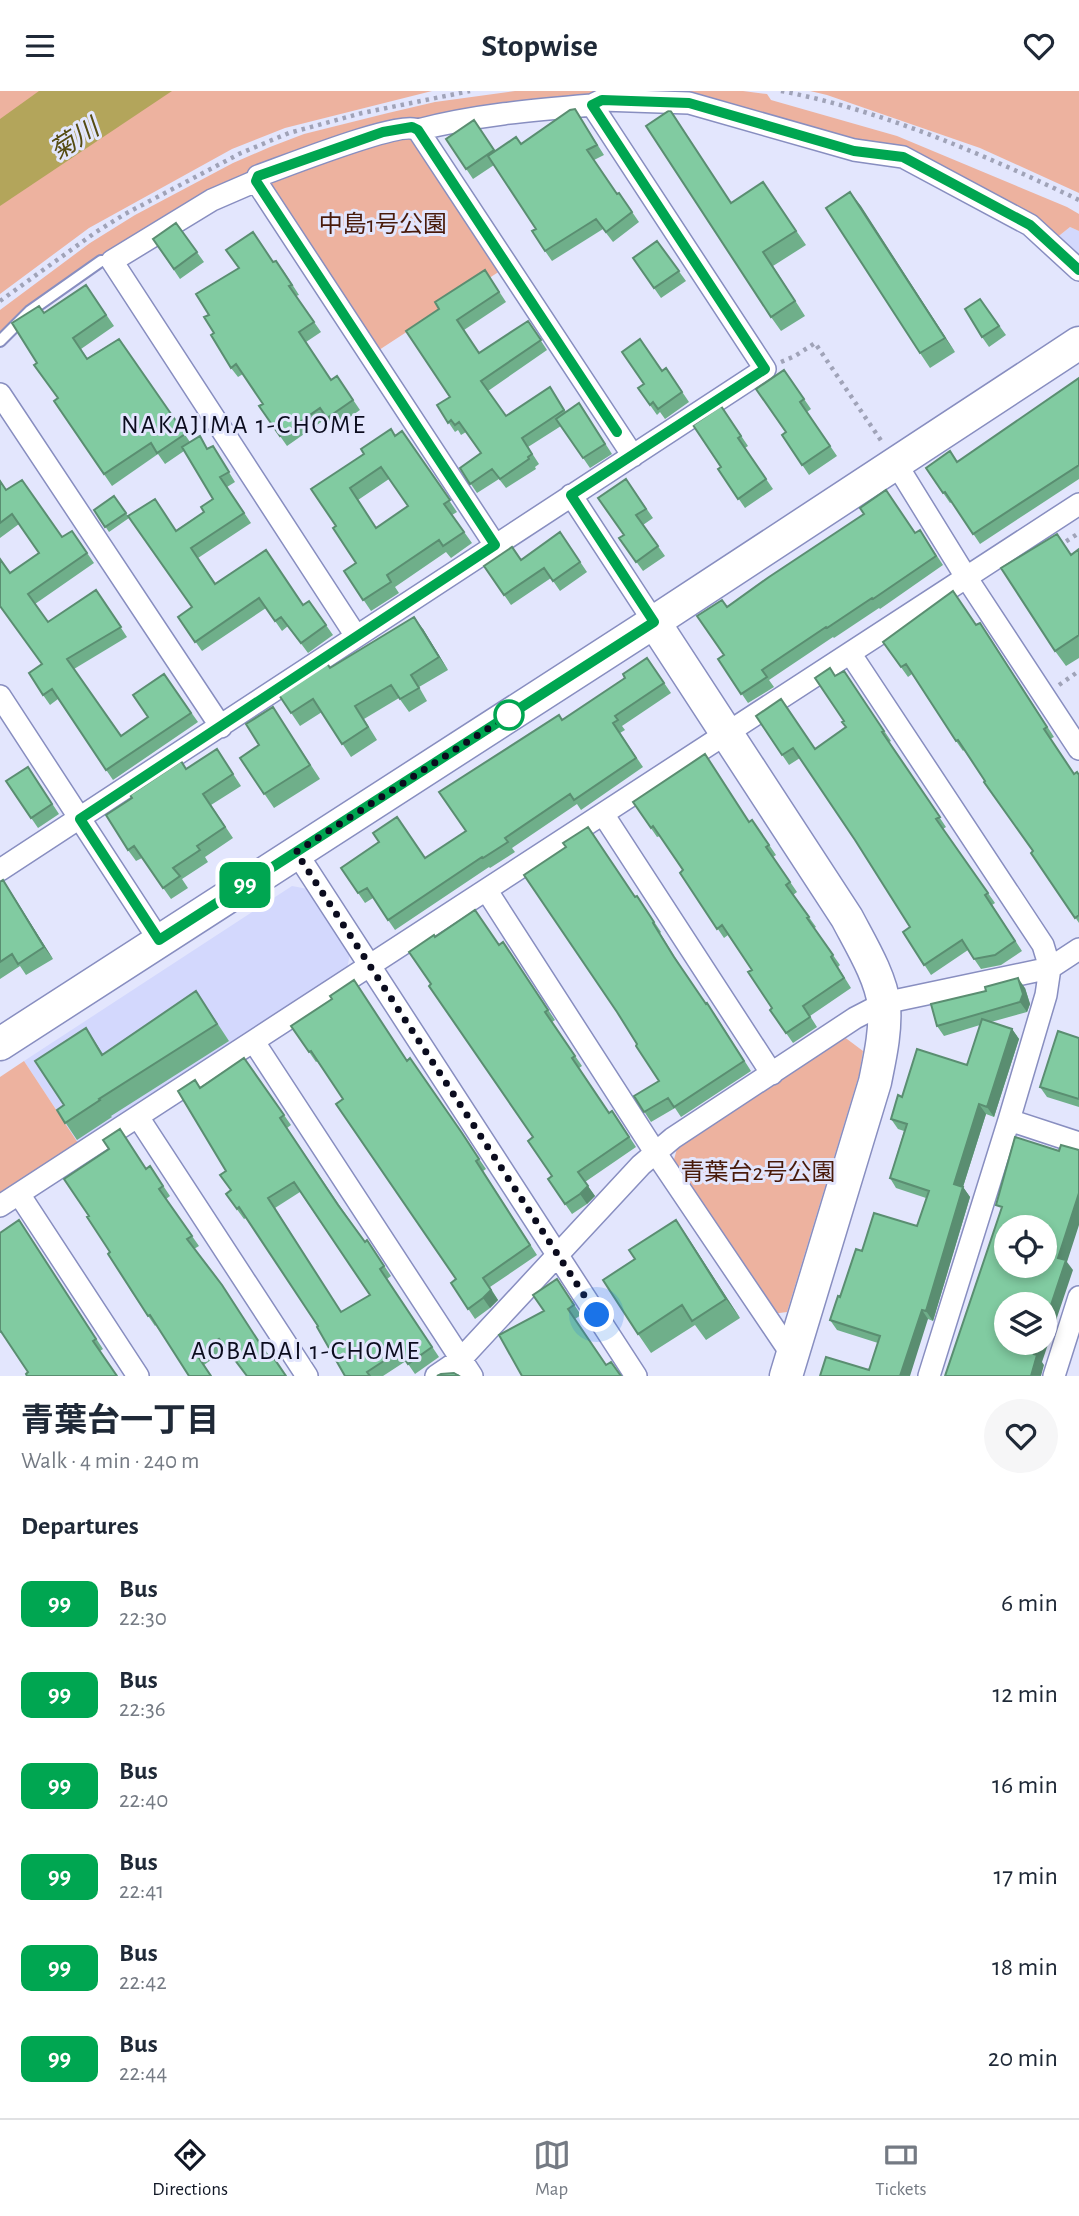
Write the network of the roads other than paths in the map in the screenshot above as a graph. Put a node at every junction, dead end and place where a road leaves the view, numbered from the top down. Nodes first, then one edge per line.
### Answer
1 (592, 105) junction
2 (418, 130) junction
3 (256, 181) junction
4 (112, 261) junction
5 (1079, 270) edge
6 (0, 341) edge
7 (1079, 343) edge
8 (0, 394) edge
9 (632, 456) junction
10 (895, 462) junction
11 (571, 495) junction
12 (1079, 504) edge
13 (495, 545) junction
14 (966, 577) junction
15 (654, 622) junction
16 (356, 636) junction
17 (850, 653) junction
18 (0, 696) edge
19 (221, 727) junction
20 (725, 733) junction
21 (1079, 749) edge
22 (603, 814) junction
23 (80, 819) junction
24 (296, 852) junction
25 (0, 870) edge
26 (487, 891) junction
27 (159, 940) junction
28 (1079, 949) edge
29 (370, 967) junction
30 (1050, 968) junction
31 (884, 1003) junction
32 (254, 1042) junction
33 (0, 1044) edge
34 (772, 1074) junction
35 (138, 1117) junction
36 (1009, 1121) junction
37 (1079, 1143) edge
38 (655, 1152) junction
39 (19, 1194) junction
40 (0, 1206) edge
41 (558, 1255) junction
42 (1079, 1300) edge
43 (789, 1365) edge
44 (466, 1368) edge
45 (138, 1376) edge
46 (307, 1376) edge
47 (436, 1376) edge
48 (636, 1376) edge
49 (929, 1376) edge
50 (1054, 1376) edge

1 - 2 street
1 - 5 street
1 - 9 street
2 - 3 street
2 - 9 street
3 - 4 street
3 - 13 street
4 - 6 lane
4 - 16 street
7 - 10 street
8 - 19 street
9 - 11 street
10 - 14 street
10 - 15 street
11 - 13 street
11 - 15 street
12 - 14 street
13 - 16 street
14 - 17 street
14 - 21 street
15 - 20 street
15 - 24 street
16 - 19 street
17 - 20 street
17 - 30 street
18 - 23 street
19 - 23 street
20 - 22 street
20 - 31 street
22 - 26 street
22 - 34 street
23 - 25 street
23 - 27 street
24 - 27 street
24 - 29 street
26 - 29 street
26 - 38 street
27 - 33 street
28 - 30 street
29 - 32 street
29 - 41 street
30 - 31 street
30 - 36 street
31 - 34 street
31 - 43 street
32 - 35 street
32 - 44 street
34 - 38 street
35 - 39 street
35 - 46 street
36 - 37 street
36 - 49 street
38 - 41 street
38 - 43 street
39 - 40 street
39 - 45 street
41 - 44 street
41 - 48 street
42 - 50 street
44 - 47 street

